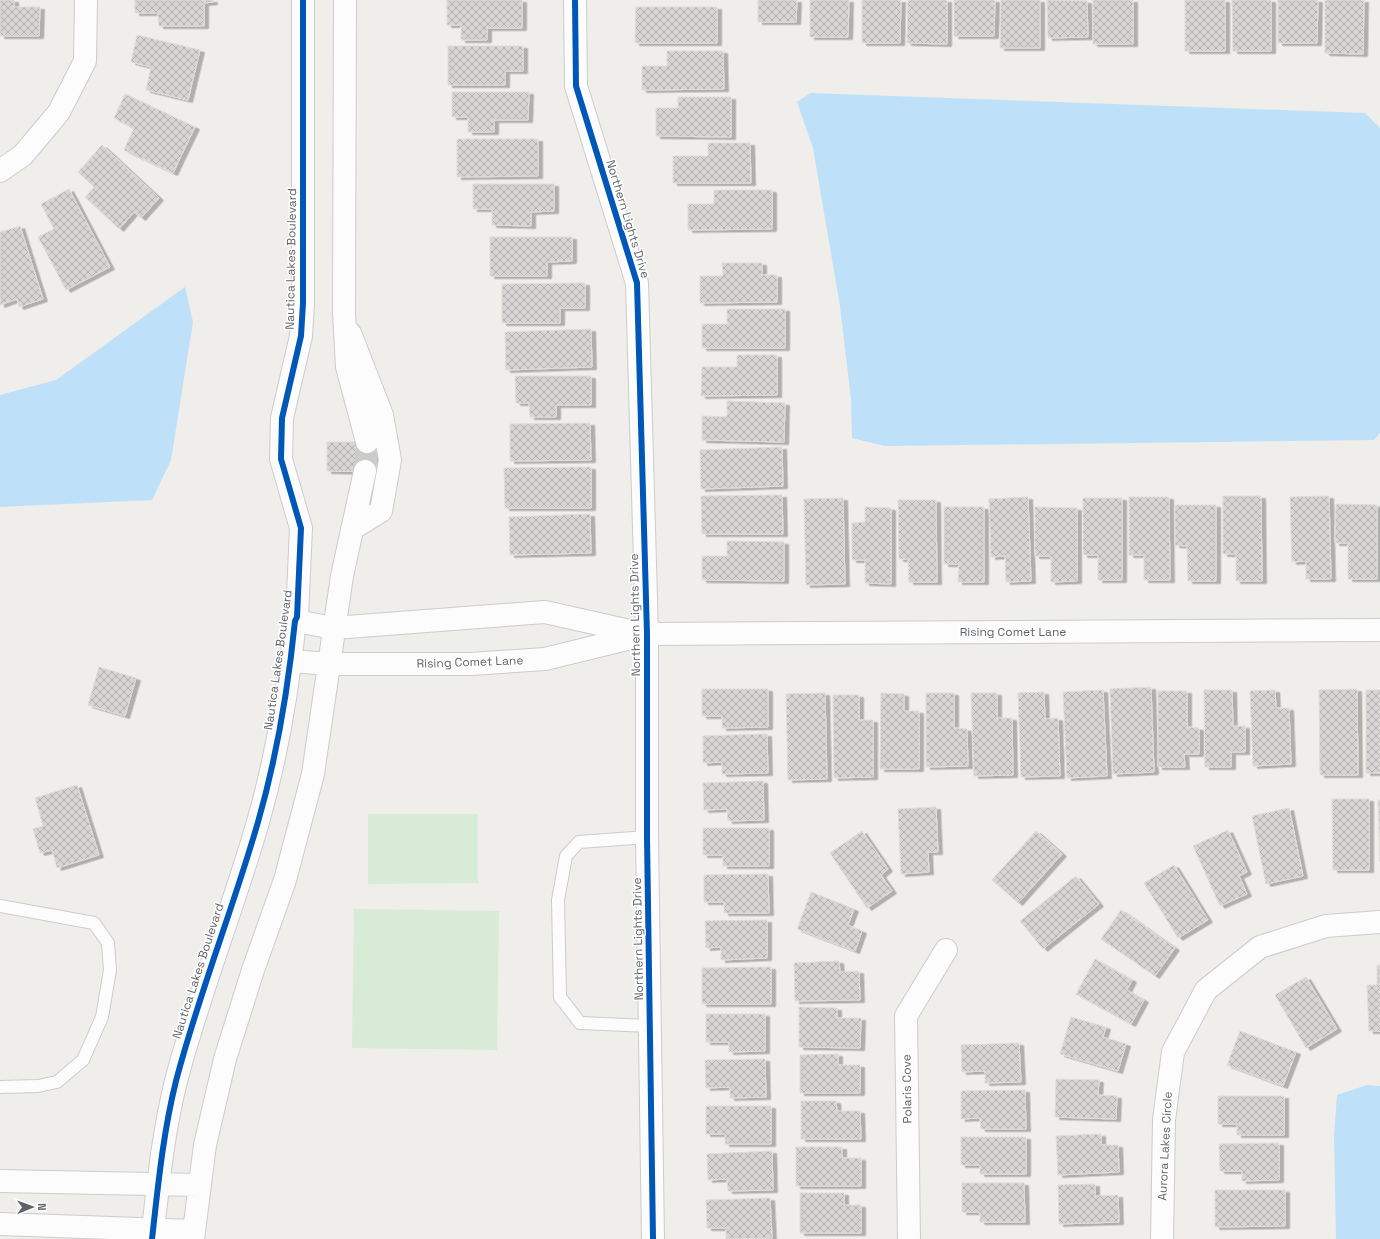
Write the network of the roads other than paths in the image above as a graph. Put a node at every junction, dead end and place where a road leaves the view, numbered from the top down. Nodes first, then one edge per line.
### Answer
1 (86, 0) edge
2 (303, 0) edge
3 (345, 0) edge
4 (575, 0) edge
5 (0, 171) edge
6 (345, 320) junction
7 (367, 442) tunnel mouth
8 (364, 472) tunnel mouth
9 (352, 529) junction
10 (295, 621) junction
11 (334, 628) junction
12 (1380, 630) edge
13 (647, 634) junction
14 (291, 661) junction
15 (330, 664) junction
16 (647, 837) junction
17 (0, 906) edge
18 (1380, 922) edge
19 (946, 950) dead end
20 (650, 1026) junction
21 (0, 1087) edge
22 (0, 1181) edge
23 (158, 1184) junction
24 (200, 1185) junction
25 (0, 1224) edge
26 (153, 1234) edge
27 (194, 1235) edge
28 (653, 1239) edge
29 (909, 1239) edge
30 (1162, 1239) edge

1 - 5 street
2 - 10 street, Nautica Lakes Boulevard
3 - 6 street
4 - 13 street, Northern Lights Drive
6 - 7 street
6 - 9 street
8 - 9 street
9 - 11 street
10 - 11 street, Rising Comet Lane
10 - 14 street, Nautica Lakes Boulevard
11 - 13 street, Rising Comet Lane
11 - 15 street
12 - 13 street, Rising Comet Lane
13 - 15 street, Rising Comet Lane
13 - 16 street, Northern Lights Drive
14 - 15 street, Rising Comet Lane
14 - 23 street, Nautica Lakes Boulevard
15 - 24 street
16 - 20 street, Northern Lights Drive
16 - 20 lane
17 - 21 lane
18 - 30 street, Aurora Lakes Circle
19 - 29 street, Polaris Cove
20 - 28 street, Northern Lights Drive
22 - 23 street
23 - 24 street
23 - 26 street, Nautica Lakes Boulevard
24 - 27 street
25 - 26 street
26 - 27 street

